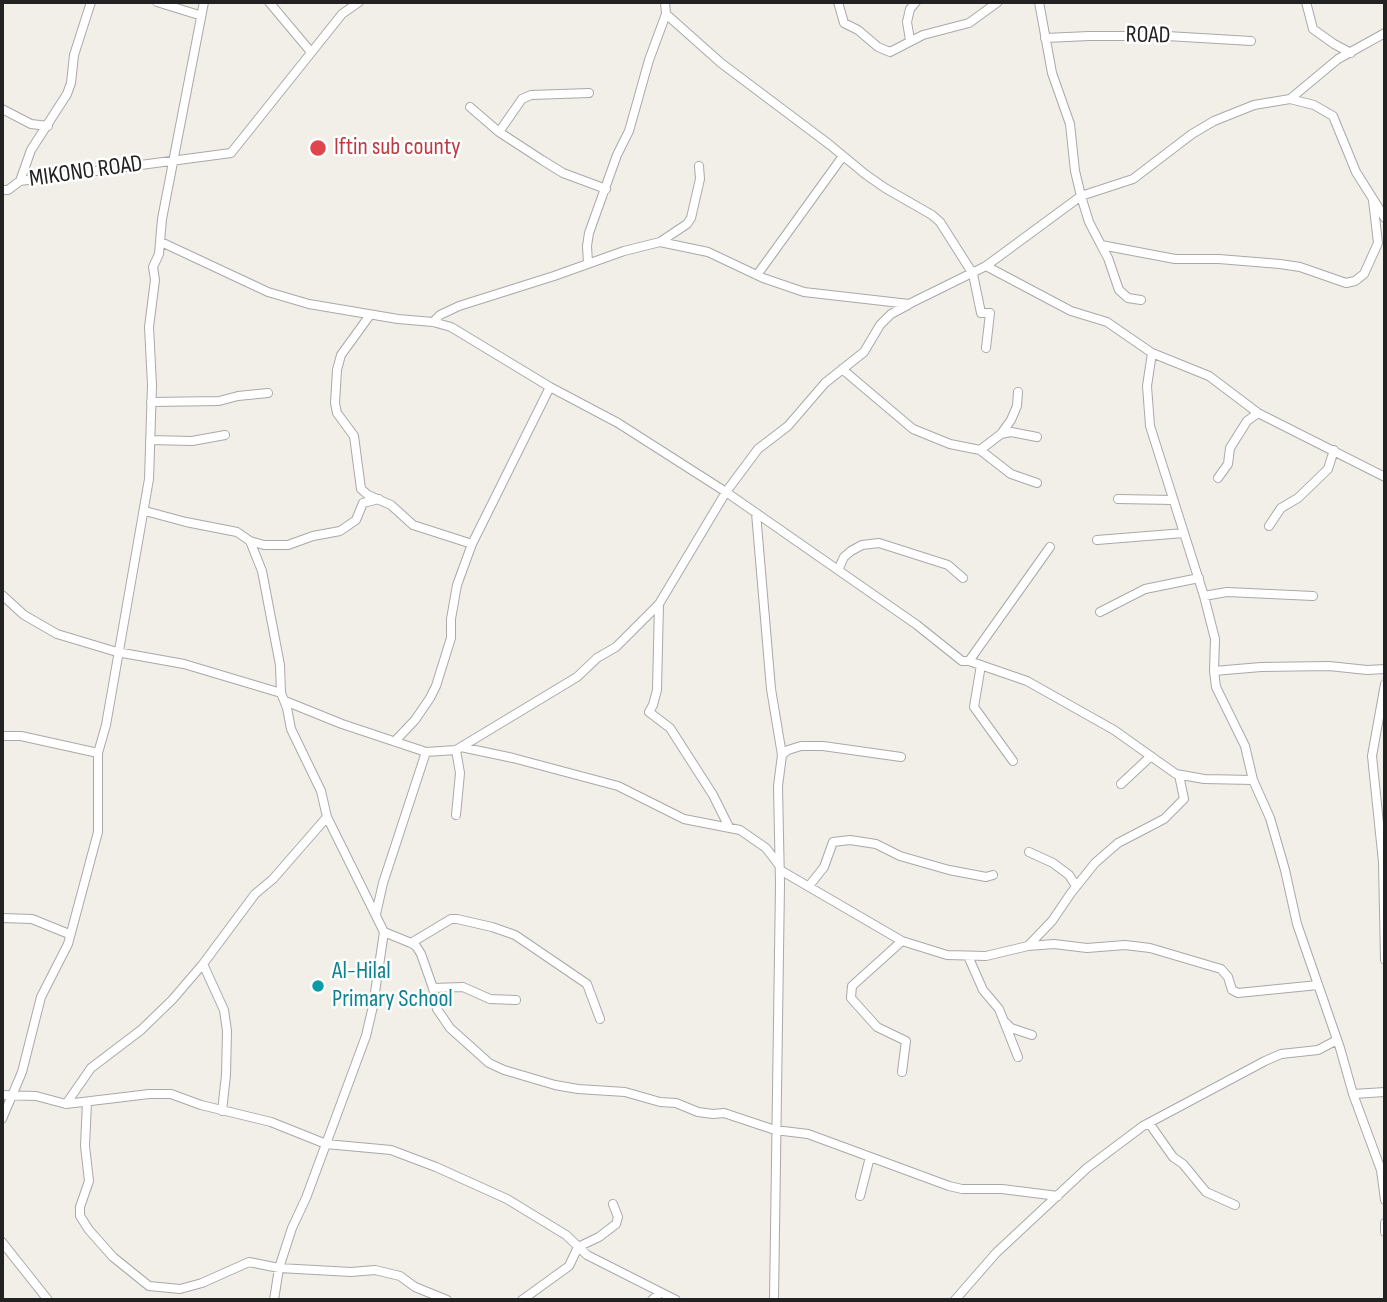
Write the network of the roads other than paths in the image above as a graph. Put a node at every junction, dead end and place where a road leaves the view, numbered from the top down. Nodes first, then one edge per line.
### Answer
1 (90, 2) edge
2 (158, 2) edge
3 (204, 2) edge
4 (269, 2) edge
5 (359, 2) edge
6 (666, 2) edge
7 (838, 2) edge
8 (916, 2) edge
9 (998, 2) edge
10 (1039, 2) edge
11 (1306, 2) edge
12 (666, 14) junction
13 (199, 15) junction
14 (1385, 33) edge
15 (1045, 38) junction
16 (910, 40) junction
17 (1251, 41) dead end
18 (311, 52) junction
19 (1351, 53) junction
20 (589, 93) dead end
21 (1290, 99) junction
22 (470, 107) dead end
23 (2, 109) edge
24 (48, 126) junction
25 (499, 132) junction
26 (843, 156) junction
27 (173, 160) junction
28 (699, 166) dead end
29 (20, 181) junction
30 (606, 189) junction
31 (4, 192) edge
32 (1081, 196) junction
33 (1373, 200) junction
34 (1385, 218) edge
35 (161, 242) junction
36 (660, 242) junction
37 (1101, 245) junction
38 (588, 263) junction
39 (986, 266) junction
40 (973, 274) junction
41 (757, 275) junction
42 (1141, 300) dead end
43 (909, 304) junction
44 (370, 315) junction
45 (433, 322) junction
46 (986, 348) dead end
47 (1152, 353) junction
48 (842, 369) junction
49 (550, 387) junction
50 (1018, 392) dead end
51 (268, 393) dead end
52 (151, 402) junction
53 (1258, 413) junction
54 (1001, 434) junction
55 (225, 435) dead end
56 (1037, 437) dead end
57 (150, 440) junction
58 (980, 450) junction
59 (1334, 450) junction
60 (1385, 477) edge
61 (1218, 478) dead end
62 (1037, 483) dead end
63 (726, 492) junction
64 (380, 499) junction
65 (1118, 499) dead end
66 (1173, 500) junction
67 (145, 511) junction
68 (756, 513) junction
69 (1269, 526) dead end
70 (1184, 533) junction
71 (1097, 540) dead end
72 (250, 541) junction
73 (472, 544) junction
74 (1050, 547) dead end
75 (838, 570) junction
76 (963, 578) dead end
77 (1199, 578) junction
78 (2, 595) edge
79 (1204, 596) junction
80 (1313, 596) dead end
81 (659, 604) junction
82 (1100, 612) dead end
83 (117, 652) junction
84 (969, 661) junction
85 (981, 665) junction
86 (1385, 669) edge
87 (1214, 671) junction
88 (1385, 684) edge
89 (283, 697) junction
90 (2, 736) edge
91 (396, 740) junction
92 (458, 749) junction
93 (426, 752) junction
94 (98, 753) junction
95 (782, 755) junction
96 (1151, 756) junction
97 (901, 757) dead end
98 (1013, 761) dead end
99 (1179, 775) junction
100 (1253, 780) junction
101 (1121, 784) dead end
102 (456, 815) dead end
103 (327, 817) junction
104 (1382, 821) edge
105 (729, 827) junction
106 (1030, 852) dead end
107 (780, 867) junction
108 (993, 875) dead end
109 (808, 886) junction
110 (1076, 886) junction
111 (376, 914) junction
112 (2, 918) edge
113 (384, 932) junction
114 (69, 934) junction
115 (902, 941) junction
116 (411, 943) junction
117 (1028, 946) junction
118 (968, 956) junction
119 (1385, 960) edge
120 (203, 964) junction
121 (1318, 985) junction
122 (433, 988) junction
123 (516, 1000) dead end
124 (600, 1019) dead end
125 (1005, 1022) junction
126 (1032, 1035) dead end
127 (1337, 1040) junction
128 (1018, 1057) dead end
129 (902, 1072) dead end
130 (1385, 1092) edge
131 (1353, 1094) junction
132 (2, 1095) edge
133 (12, 1095) junction
134 (87, 1102) junction
135 (66, 1104) junction
136 (222, 1111) junction
137 (2, 1119) edge
138 (1149, 1123) junction
139 (775, 1130) junction
140 (326, 1144) junction
141 (870, 1157) junction
142 (860, 1196) dead end
143 (1058, 1196) junction
144 (1385, 1200) edge
145 (613, 1205) dead end
146 (1235, 1205) dead end
147 (1385, 1223) edge
148 (1385, 1232) edge
149 (2, 1242) edge
150 (578, 1247) junction
151 (279, 1268) junction
152 (660, 1293) junction
153 (48, 1300) edge
154 (274, 1300) edge
155 (447, 1300) edge
156 (522, 1300) edge
157 (652, 1300) edge
158 (676, 1300) edge
159 (774, 1300) edge
160 (955, 1300) edge

1 - 24 street
2 - 13 street
3 - 13 street
4 - 18 street
5 - 18 street, MIKONO ROAD
6 - 12 street
7 - 16 street
8 - 16 street
9 - 16 street
10 - 15 street
11 - 19 street
12 - 26 street
12 - 30 street
13 - 27 street
14 - 19 street
15 - 17 street, ROAD
15 - 32 street
18 - 27 street, MIKONO ROAD
19 - 21 street
20 - 25 street
21 - 32 street
21 - 33 street
22 - 25 street
23 - 24 street
24 - 29 street
25 - 30 street
26 - 40 street
26 - 41 street
27 - 29 street, MIKONO ROAD
27 - 35 street
28 - 36 street
29 - 31 street, MIKONO ROAD
30 - 38 street
32 - 37 street
32 - 39 street
33 - 34 street
33 - 37 street
35 - 44 street
35 - 52 street
36 - 38 street
36 - 41 street
37 - 42 street
38 - 45 street
39 - 40 street
39 - 47 street
40 - 43 street
40 - 46 street
41 - 43 street
43 - 48 street
44 - 45 street
44 - 64 street
45 - 49 street
47 - 53 street
47 - 66 street
48 - 58 street
48 - 63 street
49 - 63 street
49 - 73 street
50 - 54 street
51 - 52 street
52 - 57 street
53 - 59 street
53 - 61 street
54 - 56 street
54 - 58 street
55 - 57 street
57 - 67 street
58 - 62 street
59 - 60 street
59 - 69 street
63 - 68 street
63 - 81 street
64 - 72 street
64 - 73 street
65 - 66 street
66 - 70 street
67 - 72 street
67 - 83 street
68 - 75 street
68 - 95 street
70 - 71 street
70 - 77 street
72 - 89 street
73 - 91 street
74 - 84 street
75 - 76 street
75 - 84 street
77 - 79 street
77 - 82 street
78 - 83 street
79 - 80 street
79 - 87 street
81 - 92 street
81 - 105 street
83 - 89 street
83 - 94 street
84 - 85 street
85 - 96 street
85 - 98 street
86 - 87 street
87 - 100 street
88 - 104 street
89 - 91 street
89 - 103 street
90 - 94 street
91 - 93 street
92 - 93 street
92 - 102 street
92 - 105 street
93 - 111 street
94 - 114 street
95 - 97 street
95 - 107 street
96 - 99 street
96 - 101 street
99 - 100 street
99 - 110 street
100 - 121 street
103 - 111 street
103 - 120 street
104 - 119 street
105 - 107 street
106 - 110 street
107 - 109 street
107 - 139 street
108 - 109 street
109 - 115 street
110 - 117 street
111 - 113 street
112 - 114 street
113 - 116 street
113 - 140 street
114 - 133 street
115 - 118 street
115 - 129 street
116 - 122 street
116 - 124 street
117 - 118 street
117 - 121 street
118 - 125 street
120 - 135 street
120 - 136 street
121 - 127 street
122 - 123 street
122 - 139 street
125 - 126 street
125 - 128 street
127 - 131 street
127 - 138 street
130 - 131 street
131 - 144 street
132 - 133 street
133 - 135 street
133 - 137 street
134 - 135 street
134 - 136 street
134 - 151 street
136 - 140 street
138 - 143 street
138 - 146 street
139 - 141 street
139 - 159 street
140 - 150 street
140 - 151 street
141 - 142 street
141 - 143 street
143 - 160 street
145 - 150 street
147 - 148 street
149 - 153 street
150 - 152 street
150 - 156 street
151 - 154 street
151 - 155 street
152 - 157 street
152 - 158 street

